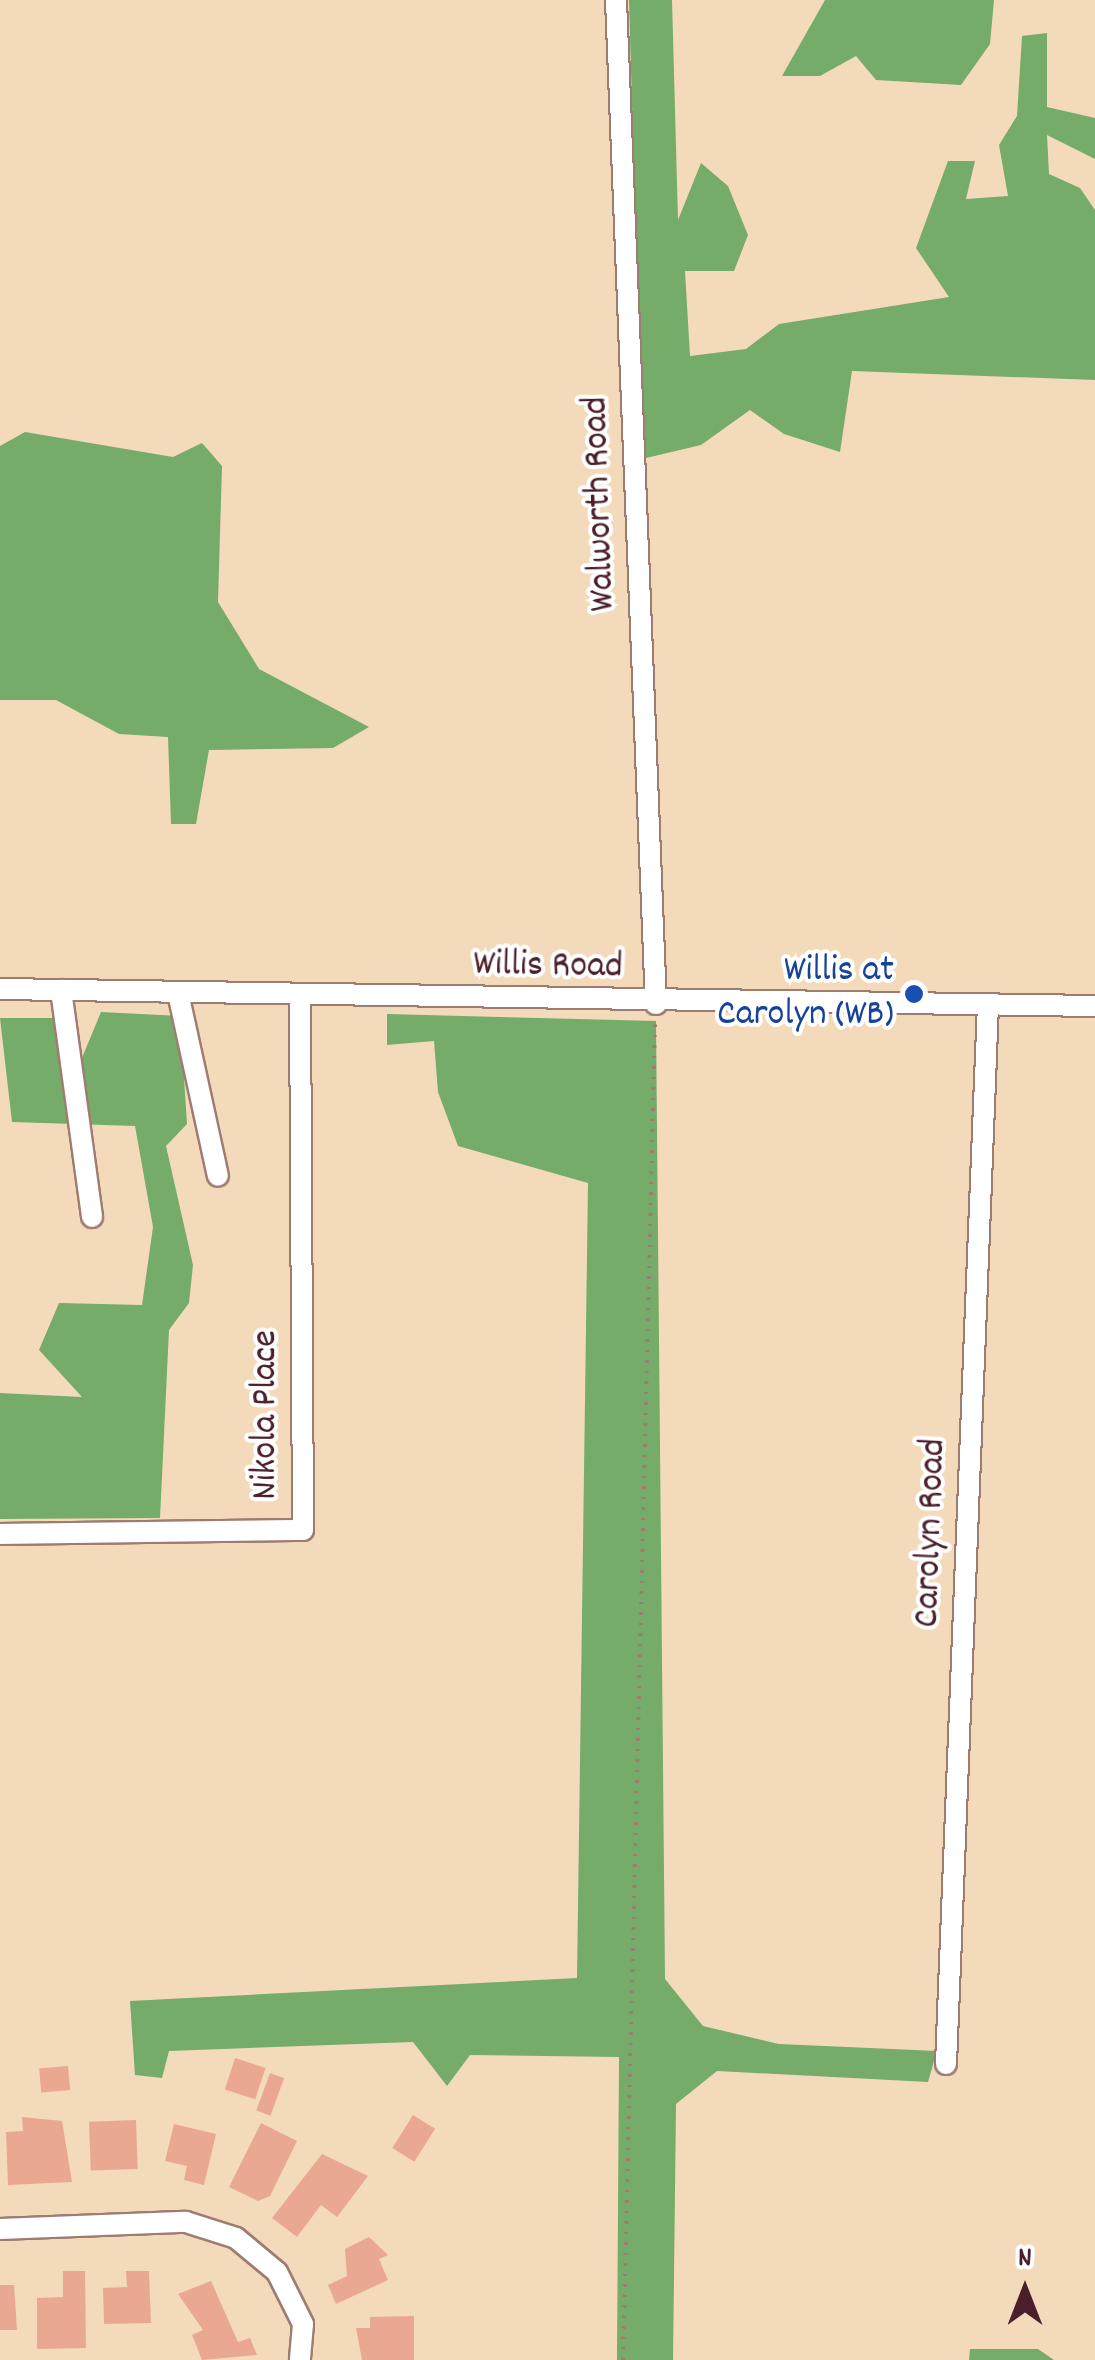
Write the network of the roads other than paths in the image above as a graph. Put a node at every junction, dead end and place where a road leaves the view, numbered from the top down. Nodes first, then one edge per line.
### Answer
1 (616, 0) edge
2 (0, 989) edge
3 (60, 990) junction
4 (178, 993) junction
5 (300, 996) junction
6 (656, 1004) junction
7 (988, 1006) junction
8 (1095, 1006) edge
9 (218, 1176) dead end
10 (92, 1217) dead end
11 (0, 1534) edge
12 (946, 2064) dead end
13 (0, 2229) edge
14 (300, 2360) edge

1 - 6 street, Walworth Road
2 - 3 street, Willis Road
3 - 4 street, Willis Road
3 - 10 street
4 - 5 street, Willis Road
4 - 9 street
5 - 6 street, Willis Road
5 - 11 street, Nikola Place
6 - 7 street, Willis Road
7 - 8 street, Willis Road
7 - 12 street, Carolyn Road
13 - 14 street

